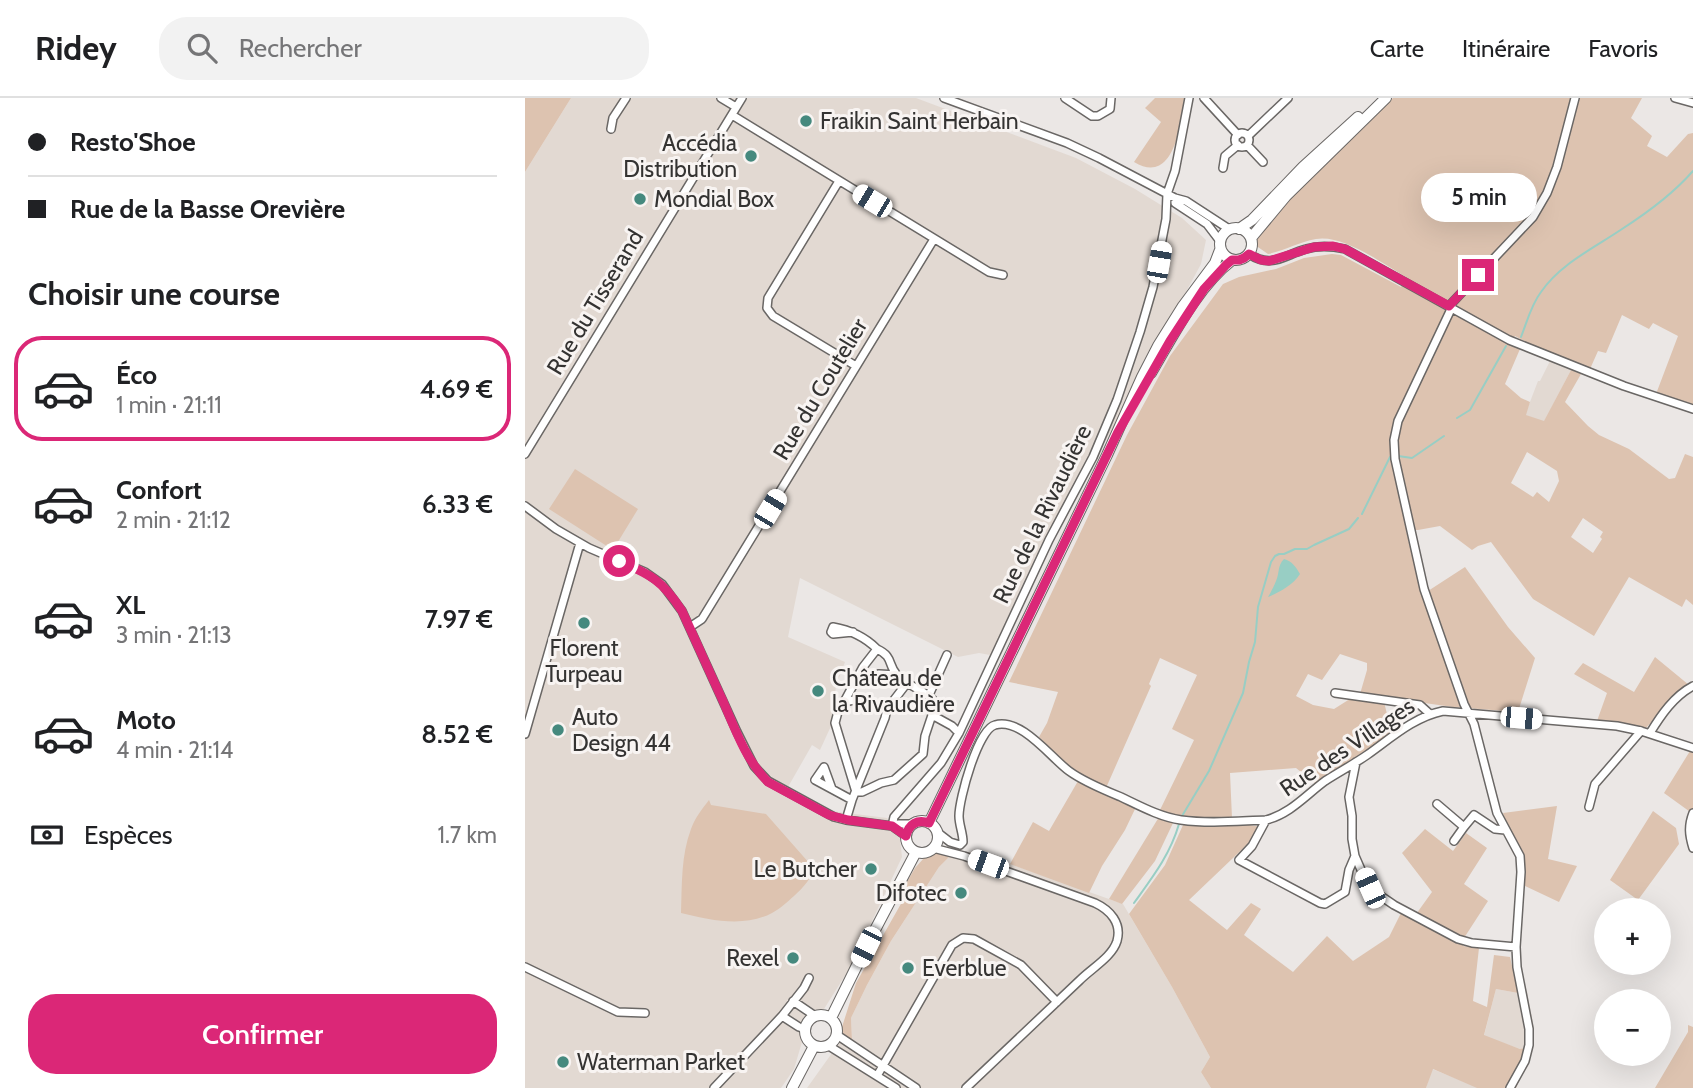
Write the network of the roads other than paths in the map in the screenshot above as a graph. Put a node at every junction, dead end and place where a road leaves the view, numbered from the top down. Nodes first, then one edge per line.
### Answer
1 (626, 98) edge
2 (721, 98) edge
3 (742, 98) edge
4 (944, 98) edge
5 (1065, 98) edge
6 (1111, 98) edge
7 (1189, 98) edge
8 (1204, 98) edge
9 (1288, 98) edge
10 (1380, 98) edge
11 (1385, 98) edge
12 (1575, 98) edge
13 (1675, 98) edge
14 (1693, 103) edge
15 (734, 111) junction
16 (611, 129) dead end
17 (1238, 135) junction
18 (1248, 135) junction
19 (1238, 145) junction
20 (1247, 145) junction
21 (1263, 162) dead end
22 (1223, 168) dead end
23 (839, 181) junction
24 (1167, 194) junction
25 (1175, 198) junction
26 (1234, 229) junction
27 (1251, 238) junction
28 (934, 239) junction
29 (1220, 245) junction
30 (1249, 254) junction
31 (1232, 260) junction
32 (1003, 275) dead end
33 (1450, 307) junction
34 (856, 366) junction
35 (1693, 409) edge
36 (1118, 432) junction
37 (525, 454) edge
38 (525, 506) edge
39 (580, 543) junction
40 (690, 627) junction
41 (853, 632) dead end
42 (877, 649) junction
43 (947, 655) dead end
44 (897, 675) junction
45 (856, 679) junction
46 (907, 684) junction
47 (1693, 685) edge
48 (1335, 693) dead end
49 (929, 695) junction
50 (844, 702) junction
51 (887, 709) junction
52 (1468, 713) junction
53 (1430, 714) junction
54 (932, 715) junction
55 (1641, 730) junction
56 (959, 733) junction
57 (1650, 733) junction
58 (525, 734) edge
59 (1693, 748) edge
60 (1356, 762) junction
61 (832, 789) dead end
62 (854, 796) junction
63 (1437, 804) dead end
64 (1588, 807) dead end
65 (1693, 813) edge
66 (846, 820) junction
67 (1266, 820) junction
68 (929, 823) junction
69 (912, 824) junction
70 (892, 826) junction
71 (1464, 827) junction
72 (961, 830) junction
73 (1505, 830) junction
74 (906, 836) junction
75 (936, 840) junction
76 (1454, 841) dead end
77 (1693, 848) edge
78 (916, 852) junction
79 (964, 856) junction
80 (1356, 856) junction
81 (1516, 947) junction
82 (525, 967) edge
83 (809, 978) dead end
84 (793, 1001) junction
85 (1057, 1002) junction
86 (645, 1013) dead end
87 (782, 1016) junction
88 (815, 1016) junction
89 (831, 1018) junction
90 (805, 1029) junction
91 (837, 1035) junction
92 (829, 1045) junction
93 (814, 1046) junction
94 (883, 1066) junction
95 (877, 1076) junction
96 (714, 1088) edge
97 (792, 1088) edge
98 (896, 1088) edge
99 (916, 1088) edge
100 (966, 1088) edge
101 (1510, 1088) edge

1 - 16 street
2 - 15 street
3 - 15 street, Rue du Tisserand
4 - 24 street
5 - 6 street
7 - 24 street, Rue de la Rivaudière
8 - 17 street
9 - 18 street
10 - 26 main road
11 - 27 main road
12 - 33 street
13 - 14 street
15 - 23 street
15 - 37 street, Rue du Tisserand
17 - 18 street
17 - 19 street
18 - 20 street
19 - 20 street
19 - 22 street
20 - 21 street
23 - 28 street
23 - 34 street
24 - 25 street
24 - 56 street, Rue de la Rivaudière
25 - 26 street
25 - 29 street
26 - 27 main road
26 - 29 main road
27 - 30 main road
28 - 32 street
28 - 34 street, Rue du Coutelier
29 - 31 main road
29 - 36 main road
30 - 31 main road
30 - 33 street
31 - 36 main road
33 - 35 street
33 - 52 street
34 - 40 street, Rue du Coutelier
36 - 68 main road
38 - 39 street
39 - 40 street
39 - 58 street
40 - 66 street
41 - 42 street
42 - 44 street
42 - 45 street
43 - 49 street
44 - 45 street
44 - 46 street
45 - 50 street
46 - 49 street
46 - 51 street
47 - 57 street
48 - 53 street
49 - 54 street
50 - 51 street
50 - 62 street
51 - 62 street
52 - 53 street, Rue des Villages
52 - 55 street, Rue des Villages
52 - 73 street
53 - 60 street, Rue des Villages
54 - 56 street
54 - 62 street
55 - 57 street, Rue des Villages
55 - 64 street
56 - 70 street, Rue de la Rivaudière
57 - 59 street, Rue des Villages
60 - 67 street, Rue des Villages
60 - 80 street
61 - 62 street
62 - 66 street
63 - 71 street
65 - 77 street
66 - 70 street
67 - 72 street, Rue des Villages
67 - 80 street
68 - 69 main road
68 - 75 main road
69 - 70 street
69 - 74 main road
70 - 74 street
71 - 73 street
71 - 76 street
72 - 75 street
72 - 79 street
73 - 81 street
74 - 78 main road
75 - 78 main road
75 - 79 street
78 - 89 main road
79 - 85 street
80 - 81 street
81 - 101 street
82 - 86 street
83 - 84 street
84 - 87 street
84 - 88 street
85 - 94 street
85 - 100 street
87 - 90 street
87 - 96 street
88 - 89 main road
88 - 90 main road
89 - 91 main road
90 - 93 main road
91 - 92 main road
91 - 94 street
92 - 93 main road
92 - 95 street
93 - 97 main road
94 - 95 street
94 - 99 street
95 - 98 street

